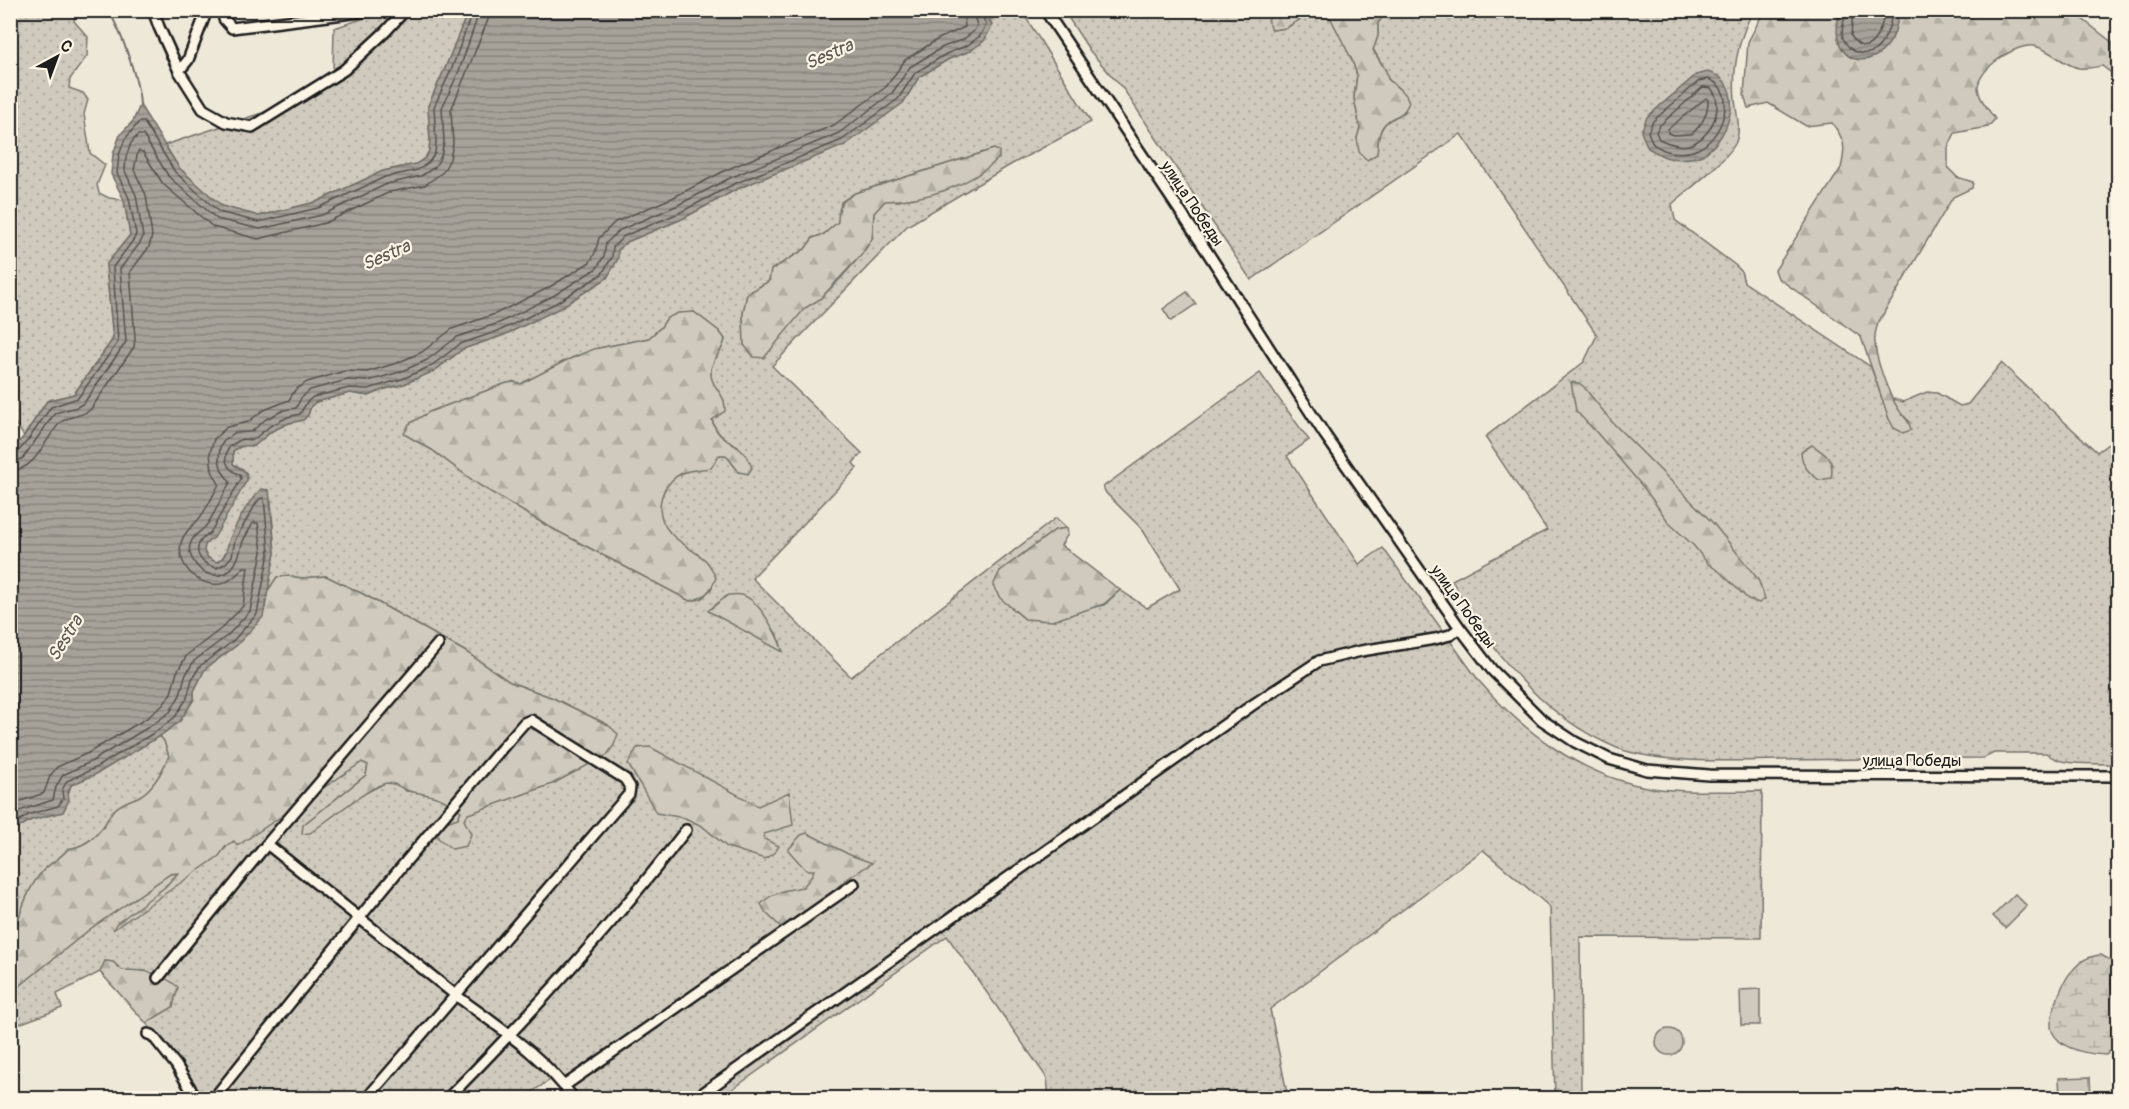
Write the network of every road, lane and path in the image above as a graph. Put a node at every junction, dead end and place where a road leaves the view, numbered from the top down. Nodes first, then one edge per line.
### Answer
1 (153, 10) edge
2 (207, 10) edge
3 (223, 10) edge
4 (291, 10) edge
5 (376, 10) edge
6 (405, 10) edge
7 (1045, 10) edge
8 (293, 21) junction
9 (179, 71) junction
10 (1460, 628) junction
11 (438, 644) dead end
12 (2118, 776) edge
13 (686, 830) dead end
14 (267, 844) junction
15 (854, 884) dead end
16 (358, 917) junction
17 (158, 978) dead end
18 (457, 995) junction
19 (148, 1034) dead end
20 (510, 1035) junction
21 (564, 1086) junction
22 (196, 1098) edge
23 (214, 1098) edge
24 (367, 1098) edge
25 (448, 1098) edge
26 (573, 1098) edge
27 (696, 1098) edge

1 - 9 street
2 - 9 street
3 - 8 street
4 - 8 street
5 - 8 street
6 - 9 street
7 - 10 street, улица Победы
10 - 12 street, улица Победы
10 - 27 street
11 - 14 street
13 - 20 street
14 - 16 street
14 - 17 street
15 - 21 street
16 - 18 street
16 - 18 street
16 - 23 street
18 - 20 street
18 - 24 street
19 - 22 street
20 - 21 street
20 - 25 street
21 - 26 street

